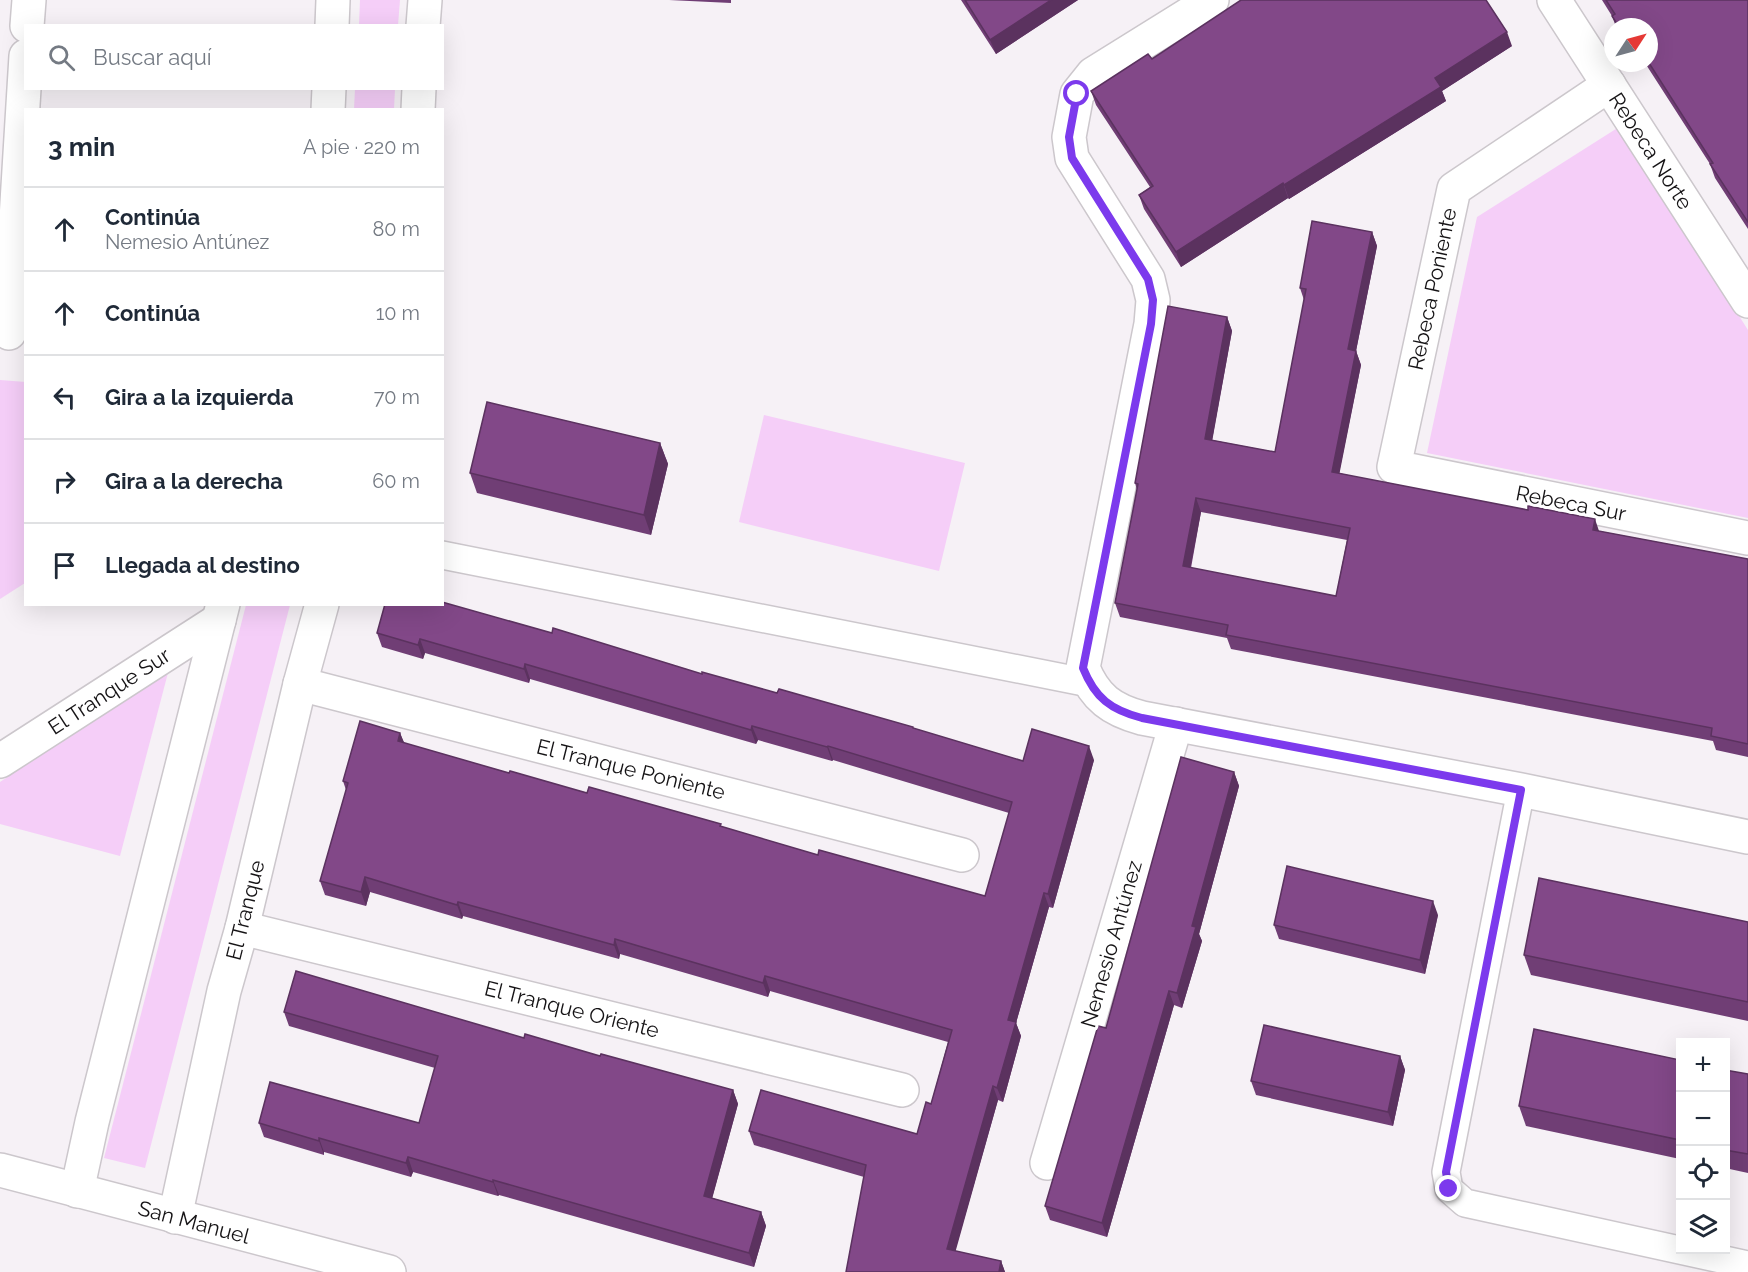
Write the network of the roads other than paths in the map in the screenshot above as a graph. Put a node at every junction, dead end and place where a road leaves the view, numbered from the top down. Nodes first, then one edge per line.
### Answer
1 (29, 0) edge
2 (333, 0) edge
3 (425, 0) edge
4 (1212, 0) edge
5 (1554, 0) edge
6 (27, 24) edge
7 (332, 24) edge
8 (423, 24) edge
9 (1609, 85) junction
10 (24, 90) edge
11 (329, 90) edge
12 (419, 90) edge
13 (328, 108) edge
14 (418, 108) edge
15 (1748, 301) edge
16 (12, 333) edge
17 (1394, 467) joint
18 (1748, 538) edge
19 (444, 555) edge
20 (321, 606) edge
21 (221, 612) edge
22 (1089, 683) junction
23 (300, 684) junction
24 (1176, 724) junction
25 (0, 761) edge
26 (1521, 790) junction
27 (1748, 837) edge
28 (962, 855) dead end
29 (242, 928) junction
30 (903, 1090) dead end
31 (1047, 1163) dead end
32 (0, 1170) edge
33 (77, 1191) junction
34 (175, 1217) junction
35 (1748, 1265) edge
36 (389, 1272) edge

1 - 6 street
2 - 7 street
3 - 8 street
4 - 22 street
5 - 9 street, Rebeca Norte
9 - 15 street, Rebeca Norte
9 - 17 street, Rebeca Poniente
10 - 16 street
11 - 13 street
12 - 14 street
17 - 18 street, Rebeca Sur
19 - 22 lane
20 - 23 street, El Tranque
21 - 25 street, El Tranque Sur
21 - 33 street
22 - 24 street
23 - 28 street, El Tranque Poniente
23 - 29 street, El Tranque
24 - 26 street
24 - 31 street, Nemesio Antúnez
26 - 27 street
26 - 35 lane
29 - 30 street, El Tranque Oriente
29 - 34 street, El Tranque
32 - 33 street, San Manuel
33 - 34 street, San Manuel
34 - 36 street, San Manuel

